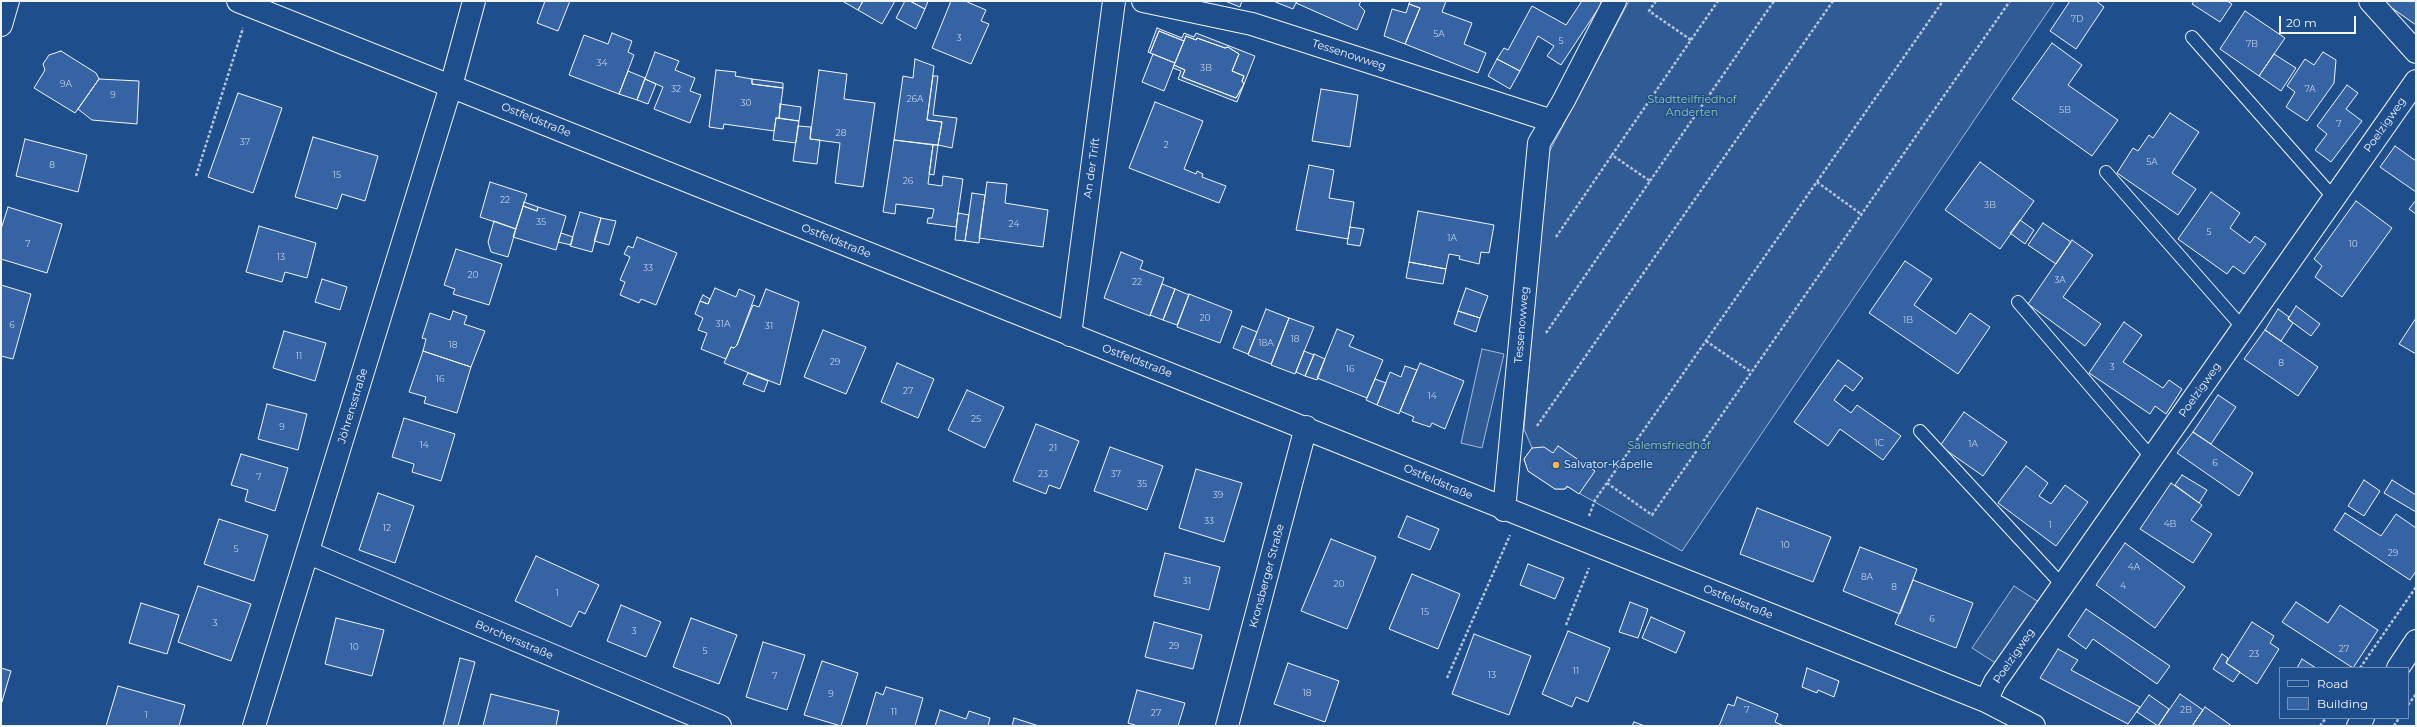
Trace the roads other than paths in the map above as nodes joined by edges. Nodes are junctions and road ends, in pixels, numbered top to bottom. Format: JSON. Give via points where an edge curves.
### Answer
{"nodes":[{"id":1,"x":8,"y":1,"type":"edge"},
{"id":2,"x":474,"y":1,"type":"edge"},
{"id":3,"x":1114,"y":1,"type":"edge"},
{"id":4,"x":1144,"y":1,"type":"edge"},
{"id":5,"x":1615,"y":1,"type":"edge"},
{"id":6,"x":2370,"y":1,"type":"edge"},
{"id":7,"x":244,"y":4,"type":"edge"},
{"id":8,"x":1,"y":25,"type":"edge"},
{"id":9,"x":2192,"y":37,"type":"dead end"},
{"id":10,"x":2416,"y":52,"type":"edge"},
{"id":11,"x":2416,"y":81,"type":"edge"},
{"id":12,"x":451,"y":86,"type":"junction"},
{"id":13,"x":1552,"y":121,"type":"junction"},
{"id":14,"x":2106,"y":172,"type":"dead end"},
{"id":15,"x":2334,"y":198,"type":"junction"},
{"id":16,"x":2018,"y":302,"type":"dead end"},
{"id":17,"x":2243,"y":328,"type":"junction"},
{"id":18,"x":1070,"y":335,"type":"junction"},
{"id":19,"x":1306,"y":427,"type":"junction"},
{"id":20,"x":1920,"y":431,"type":"dead end"},
{"id":21,"x":2152,"y":458,"type":"junction"},
{"id":22,"x":1511,"y":512,"type":"junction"},
{"id":23,"x":309,"y":553,"type":"junction"},
{"id":24,"x":2063,"y":586,"type":"junction"},
{"id":25,"x":2416,"y":642,"type":"edge"},
{"id":26,"x":2399,"y":667,"type":"edge"},
{"id":27,"x":1986,"y":701,"type":"junction"},
{"id":28,"x":254,"y":726,"type":"edge"},
{"id":29,"x":720,"y":726,"type":"edge"},
{"id":30,"x":1227,"y":726,"type":"edge"},
{"id":31,"x":2034,"y":726,"type":"edge"}],
"edges":[{"from":1,"to":8,"type":"street"},
{"from":2,"to":12,"type":"street","name":"Jöhrensstraße"},
{"from":3,"to":18,"type":"street","name":"An der Trift"},
{"from":4,"to":13,"type":"street","name":"Tessenowweg","via":[[1252,24]]},
{"from":5,"to":13,"type":"street","name":"Tessenowweg"},
{"from":6,"to":10,"type":"street"},
{"from":7,"to":12,"type":"street","name":"Ostfeldstraße"},
{"from":9,"to":15,"type":"lane"},
{"from":11,"to":15,"type":"street","name":"Poelzigweg"},
{"from":12,"to":18,"type":"street","name":"Ostfeldstraße"},
{"from":12,"to":23,"type":"street","name":"Jöhrensstraße"},
{"from":13,"to":22,"type":"street","name":"Tessenowweg","via":[[1539,143]]},
{"from":14,"to":17,"type":"lane"},
{"from":15,"to":17,"type":"street","name":"Poelzigweg"},
{"from":16,"to":21,"type":"lane"},
{"from":17,"to":21,"type":"street","name":"Poelzigweg"},
{"from":18,"to":19,"type":"street","name":"Ostfeldstraße"},
{"from":19,"to":22,"type":"street","name":"Ostfeldstraße"},
{"from":19,"to":30,"type":"street","name":"Kronsberger Straße"},
{"from":20,"to":24,"type":"lane"},
{"from":21,"to":24,"type":"street","name":"Poelzigweg"},
{"from":22,"to":27,"type":"street","name":"Ostfeldstraße"},
{"from":23,"to":28,"type":"street","name":"Jöhrensstraße"},
{"from":23,"to":29,"type":"street","name":"Borchersstraße"},
{"from":24,"to":27,"type":"street","name":"Poelzigweg","via":[[1995,682]]},
{"from":25,"to":26,"type":"street"},
{"from":27,"to":31,"type":"street","name":"Ostfeldstraße"}]}
